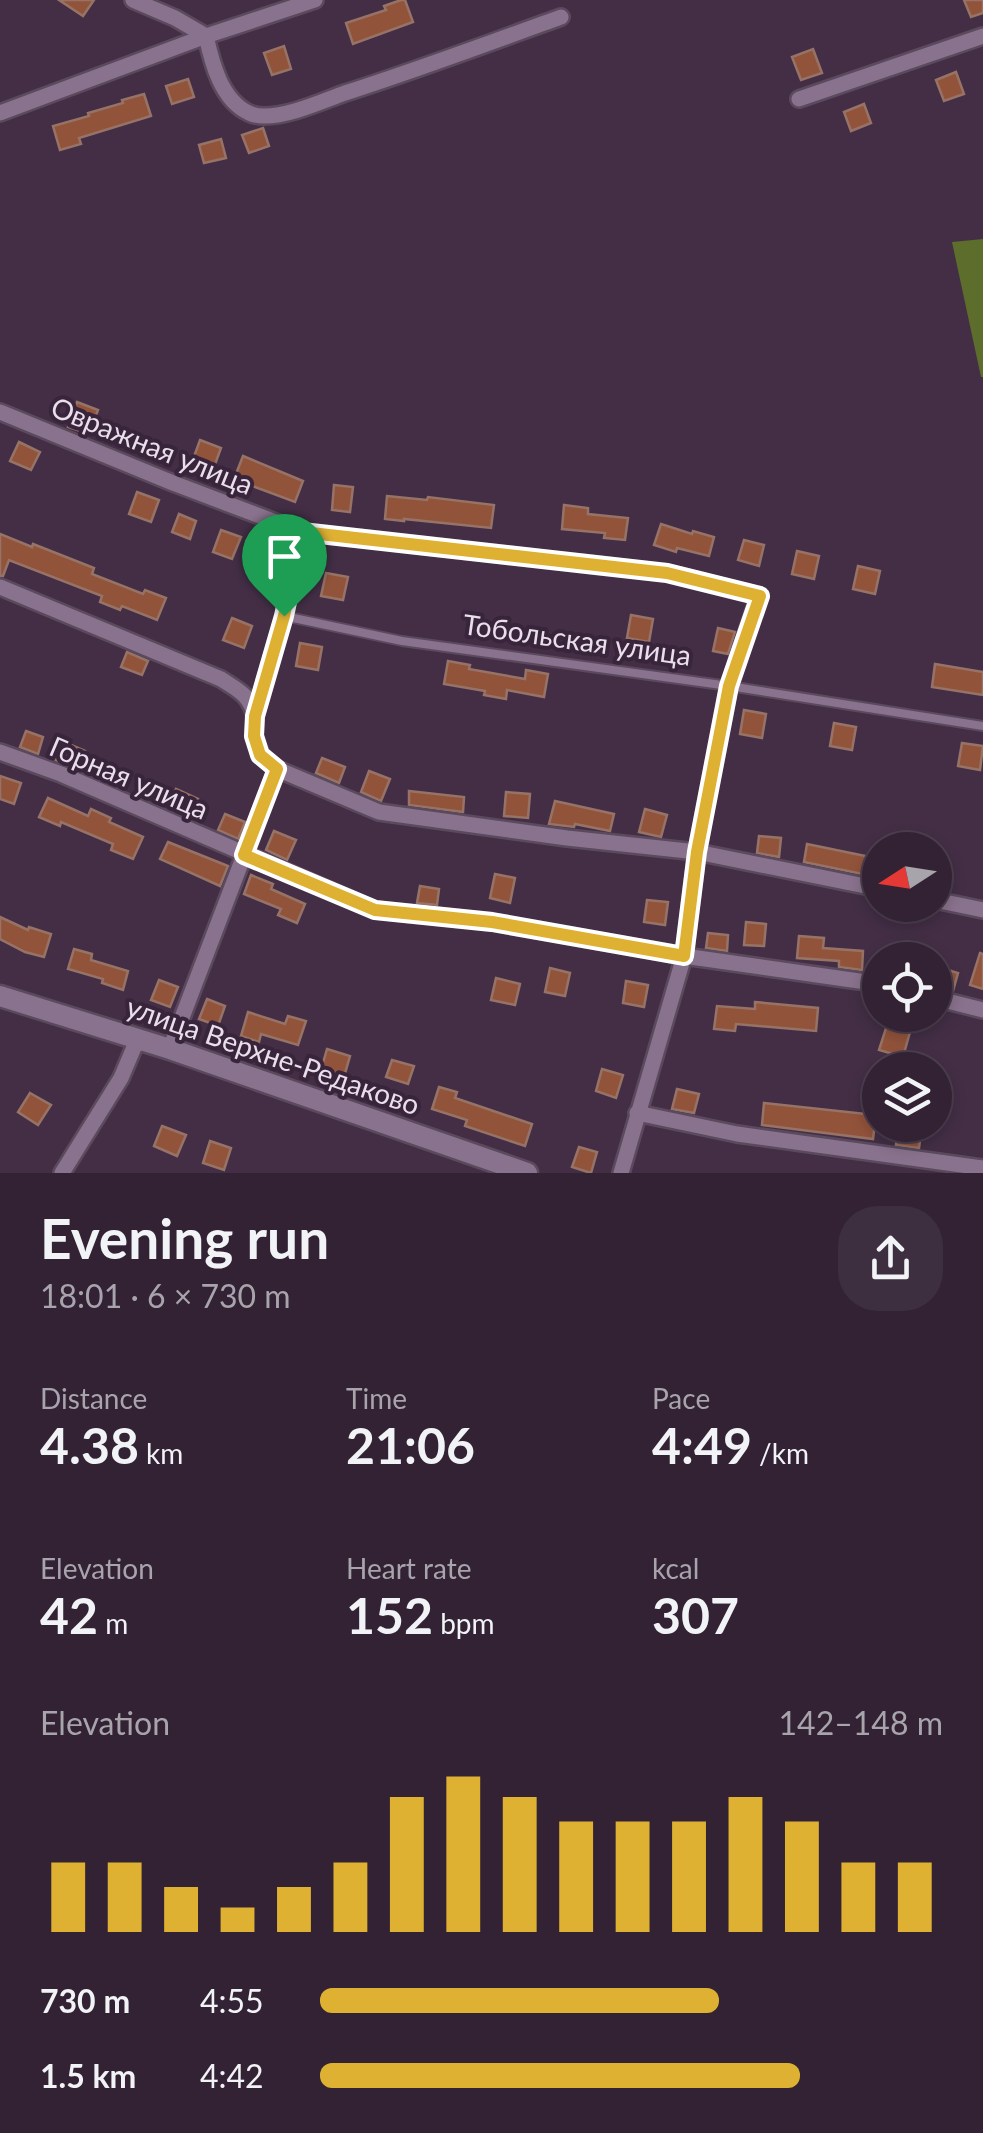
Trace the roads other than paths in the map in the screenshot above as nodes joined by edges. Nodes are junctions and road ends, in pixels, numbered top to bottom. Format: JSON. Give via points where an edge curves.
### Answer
{"nodes":[{"id":1,"x":133,"y":0,"type":"edge"},
{"id":2,"x":315,"y":0,"type":"edge"},
{"id":3,"x":560,"y":17,"type":"dead end"},
{"id":4,"x":206,"y":36,"type":"junction"},
{"id":5,"x":983,"y":36,"type":"edge"},
{"id":6,"x":799,"y":99,"type":"dead end"},
{"id":7,"x":0,"y":113,"type":"edge"},
{"id":8,"x":0,"y":412,"type":"edge"},
{"id":9,"x":302,"y":532,"type":"junction"},
{"id":10,"x":0,"y":587,"type":"edge"},
{"id":11,"x":284,"y":616,"type":"junction"},
{"id":12,"x":729,"y":686,"type":"junction"},
{"id":13,"x":255,"y":716,"type":"junction"},
{"id":14,"x":983,"y":726,"type":"edge"},
{"id":15,"x":0,"y":752,"type":"edge"},
{"id":16,"x":277,"y":769,"type":"junction"},
{"id":17,"x":697,"y":852,"type":"junction"},
{"id":18,"x":244,"y":855,"type":"junction"},
{"id":19,"x":862,"y":886,"type":"edge"},
{"id":20,"x":952,"y":904,"type":"edge"},
{"id":21,"x":983,"y":910,"type":"edge"},
{"id":22,"x":684,"y":956,"type":"junction"},
{"id":23,"x":862,"y":981,"type":"edge"},
{"id":24,"x":0,"y":996,"type":"edge"},
{"id":25,"x":952,"y":1002,"type":"edge"},
{"id":26,"x":983,"y":1010,"type":"edge"},
{"id":27,"x":145,"y":1041,"type":"junction"},
{"id":28,"x":170,"y":1049,"type":"junction"},
{"id":29,"x":637,"y":1113,"type":"junction"},
{"id":30,"x":983,"y":1168,"type":"edge"},
{"id":31,"x":62,"y":1173,"type":"edge"},
{"id":32,"x":527,"y":1173,"type":"edge"},
{"id":33,"x":621,"y":1173,"type":"edge"}],
"edges":[{"from":1,"to":4,"type":"street"},
{"from":2,"to":4,"type":"street"},
{"from":3,"to":4,"type":"street","via":[[261,116],[236,105],[221,84]]},
{"from":4,"to":7,"type":"street"},
{"from":5,"to":6,"type":"street"},
{"from":8,"to":9,"type":"street","name":"Овражная улица"},
{"from":9,"to":11,"type":"street"},
{"from":9,"to":12,"type":"street","name":"Овражная улица","via":[[667,573],[760,596]]},
{"from":10,"to":13,"type":"street","via":[[222,680],[251,702]]},
{"from":11,"to":12,"type":"lane","name":"Тобольская улица","via":[[402,641]]},
{"from":11,"to":13,"type":"street"},
{"from":12,"to":14,"type":"lane","name":"Тобольская улица"},
{"from":12,"to":17,"type":"street"},
{"from":13,"to":16,"type":"street","via":[[260,755]]},
{"from":15,"to":18,"type":"street","name":"Горная улица"},
{"from":16,"to":17,"type":"street","via":[[380,812]]},
{"from":16,"to":18,"type":"street"},
{"from":17,"to":19,"type":"street"},
{"from":17,"to":22,"type":"street"},
{"from":18,"to":22,"type":"street","name":"Горная улица","via":[[375,910],[492,922]]},
{"from":18,"to":28,"type":"street"},
{"from":20,"to":21,"type":"street"},
{"from":22,"to":23,"type":"street","name":"Горная улица"},
{"from":22,"to":29,"type":"street"},
{"from":24,"to":27,"type":"street","name":"улица Верхне-Редаково"},
{"from":25,"to":26,"type":"street"},
{"from":27,"to":28,"type":"street","name":"улица Верхне-Редаково"},
{"from":27,"to":31,"type":"street","via":[[136,1045]]},
{"from":28,"to":32,"type":"street","name":"улица Верхне-Редаково"},
{"from":29,"to":30,"type":"street","via":[[737,1134]]},
{"from":29,"to":33,"type":"street"}]}
